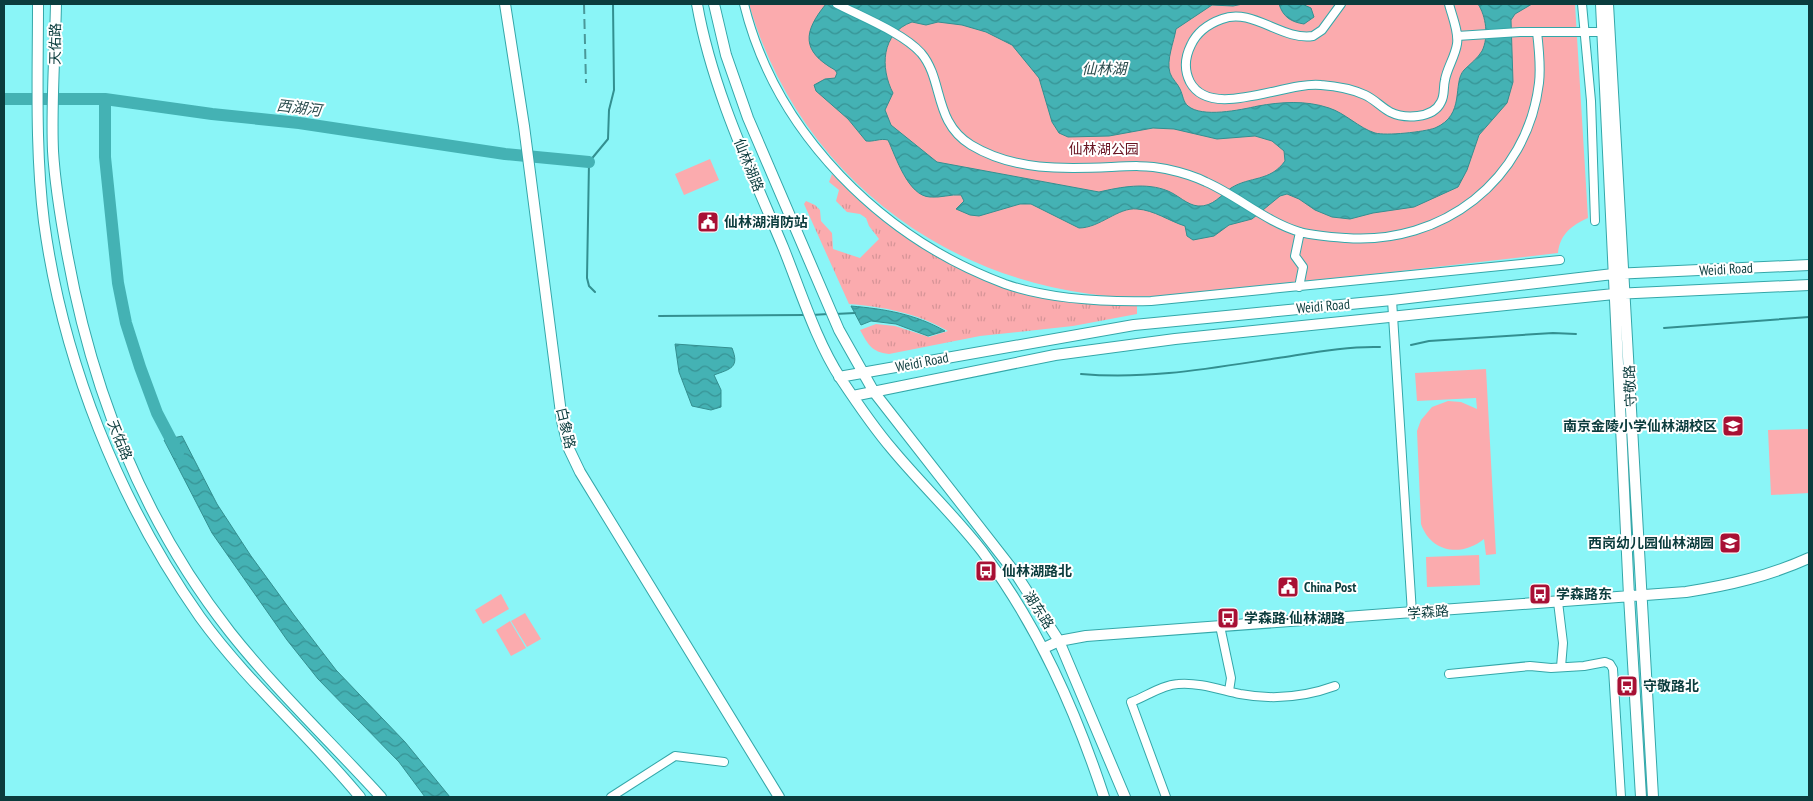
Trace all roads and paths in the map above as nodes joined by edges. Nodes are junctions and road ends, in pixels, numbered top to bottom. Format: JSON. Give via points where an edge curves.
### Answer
{"nodes":[{"id":1,"x":38,"y":4,"type":"edge"},
{"id":2,"x":56,"y":4,"type":"edge"},
{"id":3,"x":505,"y":4,"type":"edge"},
{"id":4,"x":697,"y":4,"type":"edge"},
{"id":5,"x":714,"y":4,"type":"edge"},
{"id":6,"x":744,"y":4,"type":"edge"},
{"id":7,"x":837,"y":4,"type":"edge"},
{"id":8,"x":1341,"y":4,"type":"edge"},
{"id":9,"x":1450,"y":4,"type":"edge"},
{"id":10,"x":1582,"y":4,"type":"edge"},
{"id":11,"x":1601,"y":4,"type":"edge"},
{"id":12,"x":1608,"y":4,"type":"edge"},
{"id":13,"x":1537,"y":32,"type":"junction"},
{"id":14,"x":1585,"y":32,"type":"junction"},
{"id":15,"x":1603,"y":32,"type":"junction"},
{"id":16,"x":1457,"y":36,"type":"junction"},
{"id":17,"x":1595,"y":221,"type":"dead end"},
{"id":18,"x":1300,"y":232,"type":"junction"},
{"id":19,"x":1560,"y":260,"type":"dead end"},
{"id":20,"x":1809,"y":265,"type":"edge"},
{"id":21,"x":1624,"y":273,"type":"junction"},
{"id":22,"x":1613,"y":274,"type":"junction"},
{"id":23,"x":1809,"y":285,"type":"edge"},
{"id":24,"x":1299,"y":287,"type":"junction"},
{"id":25,"x":1626,"y":293,"type":"junction"},
{"id":26,"x":1614,"y":294,"type":"junction"},
{"id":27,"x":1392,"y":300,"type":"junction"},
{"id":28,"x":1394,"y":317,"type":"junction"},
{"id":29,"x":862,"y":373,"type":"junction"},
{"id":30,"x":840,"y":377,"type":"junction"},
{"id":31,"x":874,"y":392,"type":"junction"},
{"id":32,"x":853,"y":396,"type":"junction"},
{"id":33,"x":1809,"y":558,"type":"edge"},
{"id":34,"x":1641,"y":595,"type":"junction"},
{"id":35,"x":1629,"y":596,"type":"junction"},
{"id":36,"x":1558,"y":602,"type":"junction"},
{"id":37,"x":1412,"y":613,"type":"junction"},
{"id":38,"x":1220,"y":626,"type":"junction"},
{"id":39,"x":1059,"y":641,"type":"junction"},
{"id":40,"x":1044,"y":648,"type":"junction"},
{"id":41,"x":1562,"y":667,"type":"junction"},
{"id":42,"x":1449,"y":674,"type":"dead end"},
{"id":43,"x":1335,"y":686,"type":"dead end"},
{"id":44,"x":1229,"y":691,"type":"junction"},
{"id":45,"x":724,"y":762,"type":"dead end"},
{"id":46,"x":360,"y":797,"type":"edge"},
{"id":47,"x":381,"y":797,"type":"edge"},
{"id":48,"x":611,"y":797,"type":"edge"},
{"id":49,"x":779,"y":797,"type":"edge"},
{"id":50,"x":1104,"y":797,"type":"edge"},
{"id":51,"x":1125,"y":797,"type":"edge"},
{"id":52,"x":1166,"y":797,"type":"edge"},
{"id":53,"x":1621,"y":797,"type":"edge"},
{"id":54,"x":1642,"y":797,"type":"edge"},
{"id":55,"x":1653,"y":797,"type":"edge"}],
"edges":[{"from":1,"to":46,"type":"main road","name":"天佑路","via":[[39,136],[44,222],[56,289],[89,401],[153,542],[202,618],[246,674]]},
{"from":2,"to":47,"type":"main road","name":"天佑路","via":[[53,136],[59,210],[90,360],[106,405],[141,490],[183,565],[230,632]]},
{"from":3,"to":49,"type":"main road","name":"白象路","via":[[562,420],[569,449]]},
{"from":4,"to":30,"type":"main road","name":"仙林湖路","via":[[709,60],[805,303]]},
{"from":5,"to":29,"type":"main road","name":"仙林湖路","via":[[726,55],[748,118],[838,330]]},
{"from":6,"to":24,"type":"street","via":[[777,88],[795,118],[852,190],[916,239],[966,266],[1006,284],[1040,293],[1116,302]]},
{"from":7,"to":18,"type":"street","via":[[907,42],[923,56],[946,118],[969,144],[986,153],[1037,167],[1144,166],[1165,169],[1222,190],[1264,216]]},
{"from":8,"to":16,"type":"street","via":[[1322,30],[1306,37],[1242,18],[1223,18],[1202,30],[1190,49],[1186,74],[1194,89],[1206,97],[1222,100],[1303,84],[1331,86],[1365,95],[1390,112],[1417,116],[1434,111],[1442,100]]},
{"from":9,"to":16,"type":"street"},
{"from":10,"to":14,"type":"street"},
{"from":11,"to":15,"type":"main road","name":"守敬路"},
{"from":12,"to":21,"type":"main road","name":"守敬路"},
{"from":13,"to":14,"type":"street"},
{"from":13,"to":16,"type":"street"},
{"from":13,"to":18,"type":"street","via":[[1540,72],[1530,117],[1506,167],[1476,199],[1460,212],[1442,220],[1387,238]]},
{"from":14,"to":15,"type":"street"},
{"from":14,"to":17,"type":"street"},
{"from":15,"to":22,"type":"main road","name":"守敬路"},
{"from":18,"to":24,"type":"street","via":[[1294,256],[1303,268]]},
{"from":19,"to":24,"type":"street"},
{"from":20,"to":21,"type":"main road","name":"Weidi Road"},
{"from":21,"to":22,"type":"main road","name":"Weidi Road"},
{"from":21,"to":25,"type":"main road","name":"守敬路"},
{"from":22,"to":26,"type":"main road","name":"守敬路"},
{"from":22,"to":27,"type":"main road","name":"Weidi Road"},
{"from":23,"to":25,"type":"main road","name":"Weidi Road"},
{"from":25,"to":26,"type":"main road","name":"Weidi Road"},
{"from":25,"to":34,"type":"main road","name":"守敬路"},
{"from":26,"to":28,"type":"main road","name":"Weidi Road"},
{"from":26,"to":35,"type":"main road","name":"守敬路"},
{"from":27,"to":28,"type":"street"},
{"from":27,"to":29,"type":"main road","name":"Weidi Road","via":[[1134,325]]},
{"from":28,"to":31,"type":"main road","name":"Weidi Road","via":[[1098,348]]},
{"from":28,"to":37,"type":"street"},
{"from":29,"to":30,"type":"main road","name":"Weidi Road"},
{"from":29,"to":31,"type":"main road","name":"湖东路"},
{"from":30,"to":32,"type":"main road","name":"湖东路"},
{"from":31,"to":32,"type":"main road","name":"Weidi Road"},
{"from":31,"to":39,"type":"main road","name":"湖东路","via":[[1016,574]]},
{"from":32,"to":40,"type":"main road","name":"湖东路","via":[[892,449],[981,550]]},
{"from":33,"to":34,"type":"main road","name":"学森路","via":[[1775,573],[1735,584]]},
{"from":34,"to":35,"type":"main road","name":"学森路"},
{"from":34,"to":55,"type":"main road","name":"守敬路"},
{"from":35,"to":36,"type":"main road","name":"学森路"},
{"from":35,"to":54,"type":"main road","name":"守敬路"},
{"from":36,"to":37,"type":"main road","name":"学森路"},
{"from":36,"to":41,"type":"street"},
{"from":37,"to":38,"type":"main road","name":"学森路"},
{"from":38,"to":39,"type":"main road","name":"学森路"},
{"from":38,"to":44,"type":"street","via":[[1231,678]]},
{"from":39,"to":40,"type":"main road","name":"学森路"},
{"from":39,"to":51,"type":"main road","name":"湖东路"},
{"from":40,"to":50,"type":"main road","name":"湖东路","via":[[1080,728]]},
{"from":41,"to":42,"type":"street","via":[[1530,666]]},
{"from":41,"to":53,"type":"street","via":[[1605,662],[1613,669]]},
{"from":43,"to":44,"type":"street","via":[[1310,695],[1296,696],[1252,696]]},
{"from":44,"to":52,"type":"street","via":[[1178,684],[1163,687],[1131,702]]},
{"from":45,"to":48,"type":"street","via":[[675,756]]}]}
